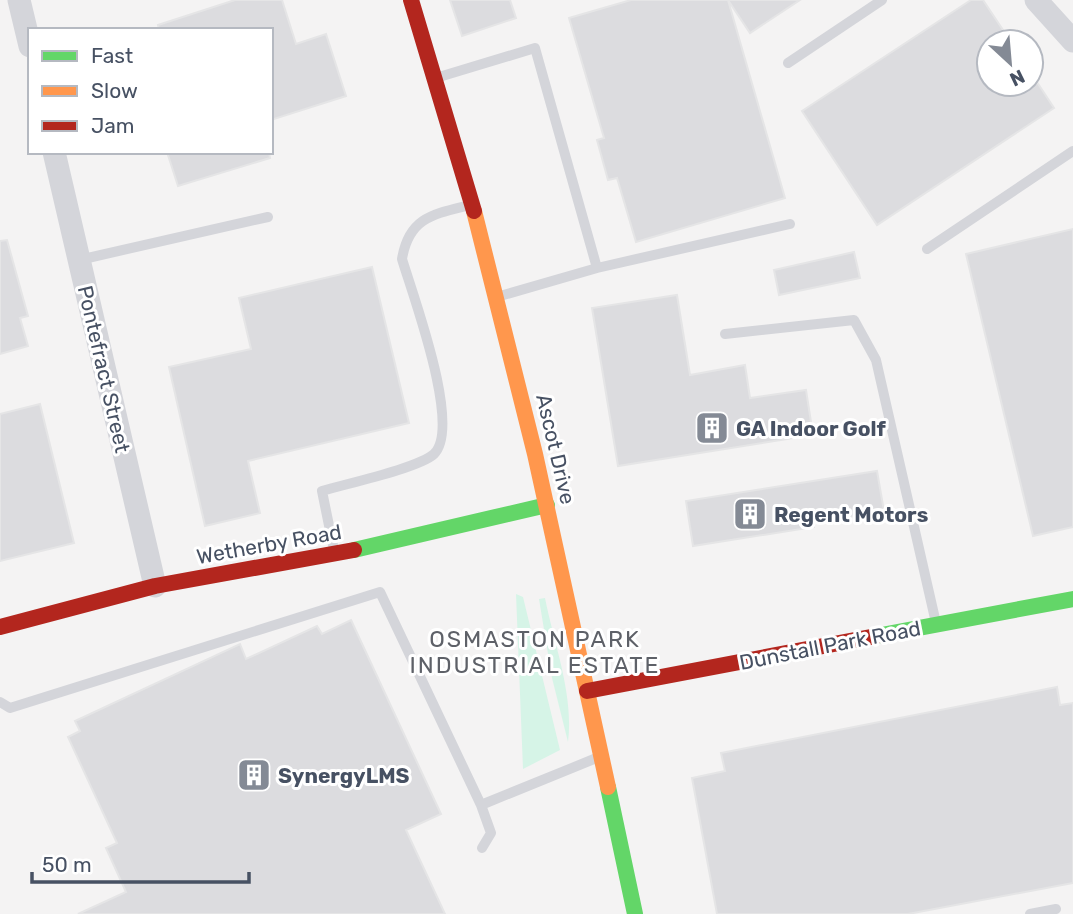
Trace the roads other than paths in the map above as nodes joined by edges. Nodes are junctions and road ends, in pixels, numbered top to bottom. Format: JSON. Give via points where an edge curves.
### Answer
{"nodes":[{"id":1,"x":19,"y":0,"type":"edge"},
{"id":2,"x":411,"y":0,"type":"edge"},
{"id":3,"x":882,"y":0,"type":"edge"},
{"id":4,"x":1037,"y":0,"type":"edge"},
{"id":5,"x":28,"y":38,"type":"edge"},
{"id":6,"x":1073,"y":41,"type":"edge"},
{"id":7,"x":788,"y":63,"type":"dead end"},
{"id":8,"x":436,"y":78,"type":"junction"},
{"id":9,"x":1073,"y":151,"type":"edge"},
{"id":10,"x":54,"y":154,"type":"edge"},
{"id":11,"x":473,"y":204,"type":"junction"},
{"id":12,"x":268,"y":217,"type":"dead end"},
{"id":13,"x":790,"y":224,"type":"dead end"},
{"id":14,"x":928,"y":249,"type":"dead end"},
{"id":15,"x":79,"y":260,"type":"junction"},
{"id":16,"x":597,"y":268,"type":"junction"},
{"id":17,"x":497,"y":297,"type":"junction"},
{"id":18,"x":725,"y":334,"type":"dead end"},
{"id":19,"x":547,"y":505,"type":"junction"},
{"id":20,"x":335,"y":554,"type":"junction"},
{"id":21,"x":155,"y":586,"type":"junction"},
{"id":22,"x":1073,"y":599,"type":"edge"},
{"id":23,"x":936,"y":624,"type":"junction"},
{"id":24,"x":0,"y":627,"type":"edge"},
{"id":25,"x":587,"y":691,"type":"junction"},
{"id":26,"x":0,"y":702,"type":"edge"},
{"id":27,"x":601,"y":756,"type":"junction"},
{"id":28,"x":481,"y":805,"type":"junction"},
{"id":29,"x":482,"y":848,"type":"dead end"},
{"id":30,"x":1056,"y":909,"type":"dead end"},
{"id":31,"x":635,"y":914,"type":"edge"},
{"id":32,"x":1030,"y":914,"type":"edge"}],
"edges":[{"from":1,"to":5,"type":"street"},
{"from":2,"to":8,"type":"street","name":"Ascot Drive"},
{"from":3,"to":7,"type":"lane"},
{"from":4,"to":6,"type":"street"},
{"from":8,"to":11,"type":"street","name":"Ascot Drive"},
{"from":8,"to":16,"type":"lane","via":[[535,48]]},
{"from":9,"to":14,"type":"lane"},
{"from":10,"to":15,"type":"street","name":"Pontefract Street"},
{"from":11,"to":17,"type":"street","name":"Ascot Drive"},
{"from":11,"to":20,"type":"lane","via":[[435,213],[412,229],[402,260],[443,404],[444,432],[434,454],[414,464],[323,491]]},
{"from":12,"to":15,"type":"lane"},
{"from":13,"to":16,"type":"lane"},
{"from":15,"to":21,"type":"street","name":"Pontefract Street"},
{"from":16,"to":17,"type":"lane"},
{"from":17,"to":19,"type":"street","name":"Ascot Drive"},
{"from":18,"to":23,"type":"lane","via":[[854,320],[876,360]]},
{"from":19,"to":20,"type":"street","name":"Wetherby Road"},
{"from":19,"to":25,"type":"street","name":"Ascot Drive"},
{"from":20,"to":21,"type":"street","name":"Wetherby Road"},
{"from":21,"to":24,"type":"street","name":"Wetherby Road"},
{"from":22,"to":23,"type":"street","name":"Dunstall Park Road"},
{"from":23,"to":25,"type":"street","name":"Dunstall Park Road"},
{"from":25,"to":27,"type":"street","name":"Ascot Drive"},
{"from":26,"to":28,"type":"lane","via":[[10,708],[380,592]]},
{"from":27,"to":28,"type":"lane"},
{"from":27,"to":31,"type":"street","name":"Ascot Drive"},
{"from":28,"to":29,"type":"lane","via":[[491,833]]},
{"from":30,"to":32,"type":"lane"}]}
